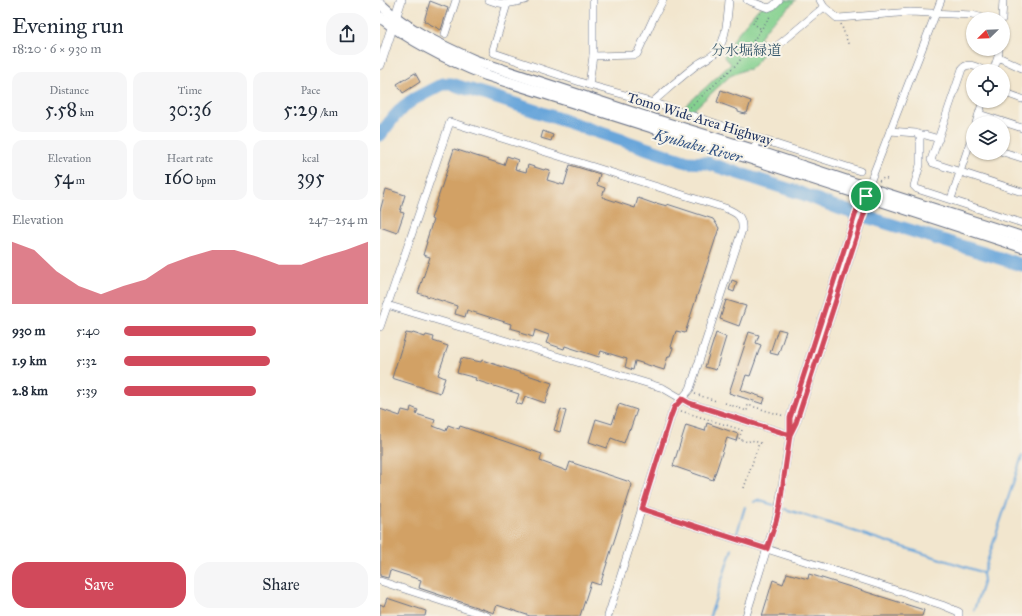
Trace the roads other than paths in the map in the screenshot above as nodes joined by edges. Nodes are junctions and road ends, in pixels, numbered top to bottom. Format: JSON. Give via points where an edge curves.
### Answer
{"nodes":[{"id":1,"x":401,"y":0,"type":"edge"},
{"id":2,"x":456,"y":0,"type":"edge"},
{"id":3,"x":489,"y":0,"type":"edge"},
{"id":4,"x":525,"y":0,"type":"edge"},
{"id":5,"x":593,"y":0,"type":"edge"},
{"id":6,"x":664,"y":0,"type":"edge"},
{"id":7,"x":729,"y":0,"type":"edge"},
{"id":8,"x":747,"y":0,"type":"edge"},
{"id":9,"x":779,"y":0,"type":"edge"},
{"id":10,"x":820,"y":0,"type":"edge"},
{"id":11,"x":941,"y":0,"type":"edge"},
{"id":12,"x":1003,"y":0,"type":"edge"},
{"id":13,"x":380,"y":4,"type":"edge"},
{"id":14,"x":507,"y":4,"type":"junction"},
{"id":15,"x":824,"y":7,"type":"junction"},
{"id":16,"x":1002,"y":12,"type":"edge"},
{"id":17,"x":936,"y":13,"type":"junction"},
{"id":18,"x":966,"y":15,"type":"edge"},
{"id":19,"x":380,"y":17,"type":"edge"},
{"id":20,"x":394,"y":22,"type":"junction"},
{"id":21,"x":445,"y":34,"type":"dead end"},
{"id":22,"x":774,"y":49,"type":"road end"},
{"id":23,"x":593,"y":56,"type":"junction"},
{"id":24,"x":998,"y":57,"type":"joint"},
{"id":25,"x":996,"y":64,"type":"edge"},
{"id":26,"x":380,"y":65,"type":"edge"},
{"id":27,"x":966,"y":65,"type":"edge"},
{"id":28,"x":1022,"y":68,"type":"edge"},
{"id":29,"x":589,"y":85,"type":"junction"},
{"id":30,"x":1010,"y":95,"type":"edge"},
{"id":31,"x":1022,"y":99,"type":"edge"},
{"id":32,"x":654,"y":103,"type":"junction"},
{"id":33,"x":981,"y":108,"type":"edge"},
{"id":34,"x":979,"y":114,"type":"joint"},
{"id":35,"x":1022,"y":128,"type":"edge"},
{"id":36,"x":890,"y":131,"type":"junction"},
{"id":37,"x":920,"y":136,"type":"junction"},
{"id":38,"x":757,"y":138,"type":"junction"},
{"id":39,"x":938,"y":139,"type":"junction"},
{"id":40,"x":754,"y":150,"type":"junction"},
{"id":41,"x":1010,"y":154,"type":"edge"},
{"id":42,"x":966,"y":156,"type":"edge"},
{"id":43,"x":1022,"y":158,"type":"edge"},
{"id":44,"x":860,"y":171,"type":"dead end"},
{"id":45,"x":960,"y":172,"type":"junction"},
{"id":46,"x":867,"y":192,"type":"junction"},
{"id":47,"x":1022,"y":192,"type":"edge"},
{"id":48,"x":951,"y":199,"type":"junction"},
{"id":49,"x":1018,"y":222,"type":"edge"},
{"id":50,"x":856,"y":228,"type":"junction"},
{"id":51,"x":1011,"y":233,"type":"junction"},
{"id":52,"x":1022,"y":237,"type":"edge"},
{"id":53,"x":1022,"y":247,"type":"edge"},
{"id":54,"x":387,"y":305,"type":"junction"},
{"id":55,"x":380,"y":327,"type":"edge"},
{"id":56,"x":682,"y":399,"type":"junction"},
{"id":57,"x":790,"y":435,"type":"junction"},
{"id":58,"x":642,"y":509,"type":"junction"},
{"id":59,"x":767,"y":549,"type":"junction"},
{"id":60,"x":380,"y":581,"type":"edge"},
{"id":61,"x":487,"y":616,"type":"edge"},
{"id":62,"x":608,"y":616,"type":"edge"},
{"id":63,"x":746,"y":616,"type":"edge"},
{"id":64,"x":959,"y":616,"type":"edge"}],
"edges":[{"from":1,"to":20,"type":"main road"},
{"from":2,"to":21,"type":"street"},
{"from":3,"to":14,"type":"street"},
{"from":4,"to":14,"type":"street"},
{"from":5,"to":23,"type":"street"},
{"from":6,"to":23,"type":"street","via":[[637,54]]},
{"from":7,"to":32,"type":"street","via":[[726,34],[717,52],[678,80]]},
{"from":8,"to":9,"type":"street","via":[[769,9]]},
{"from":10,"to":15,"type":"street"},
{"from":11,"to":17,"type":"street"},
{"from":12,"to":16,"type":"street"},
{"from":13,"to":20,"type":"highway","name":"Tomo Wide Area Highway"},
{"from":14,"to":29,"type":"street","via":[[494,53]]},
{"from":15,"to":17,"type":"street","via":[[837,18],[910,12]]},
{"from":15,"to":22,"type":"street"},
{"from":17,"to":18,"type":"street"},
{"from":17,"to":36,"type":"street"},
{"from":19,"to":20,"type":"highway","name":"Tomo Wide Area Highway"},
{"from":20,"to":26,"type":"main road"},
{"from":20,"to":40,"type":"highway","name":"Tomo Wide Area Highway","via":[[476,61]]},
{"from":20,"to":46,"type":"highway","name":"Tomo Wide Area Highway","via":[[426,48],[486,75]]},
{"from":23,"to":29,"type":"street"},
{"from":24,"to":25,"type":"street"},
{"from":24,"to":28,"type":"street"},
{"from":27,"to":39,"type":"street","via":[[962,69]]},
{"from":29,"to":32,"type":"street"},
{"from":30,"to":31,"type":"street"},
{"from":32,"to":38,"type":"street"},
{"from":33,"to":34,"type":"street"},
{"from":34,"to":35,"type":"street"},
{"from":36,"to":37,"type":"street","via":[[916,133]]},
{"from":36,"to":46,"type":"street"},
{"from":37,"to":39,"type":"street"},
{"from":37,"to":48,"type":"street","via":[[920,165],[914,186]]},
{"from":38,"to":40,"type":"street"},
{"from":38,"to":44,"type":"street"},
{"from":39,"to":45,"type":"street","via":[[933,162]]},
{"from":40,"to":46,"type":"highway","name":"Tomo Wide Area Highway"},
{"from":41,"to":43,"type":"street"},
{"from":42,"to":45,"type":"street"},
{"from":45,"to":47,"type":"street"},
{"from":45,"to":48,"type":"street"},
{"from":46,"to":50,"type":"street","via":[[867,206]]},
{"from":46,"to":50,"type":"street","via":[[857,209]]},
{"from":46,"to":51,"type":"highway","name":"Tomo Wide Area Highway"},
{"from":46,"to":53,"type":"highway","name":"Tomo Wide Area Highway"},
{"from":48,"to":49,"type":"street"},
{"from":49,"to":51,"type":"street"},
{"from":50,"to":57,"type":"street","via":[[796,423]]},
{"from":51,"to":52,"type":"highway","name":"Tomo Wide Area Highway"},
{"from":54,"to":55,"type":"street"},
{"from":54,"to":56,"type":"street","via":[[663,388]]},
{"from":54,"to":56,"type":"street","via":[[450,122],[725,208],[741,219],[742,230],[690,389]]},
{"from":56,"to":57,"type":"street"},
{"from":56,"to":58,"type":"street","via":[[671,416]]},
{"from":57,"to":59,"type":"street","via":[[780,505]]},
{"from":58,"to":59,"type":"street"},
{"from":58,"to":62,"type":"street"},
{"from":59,"to":63,"type":"street"},
{"from":59,"to":64,"type":"street","via":[[942,605],[959,612]]},
{"from":60,"to":61,"type":"street"}]}
